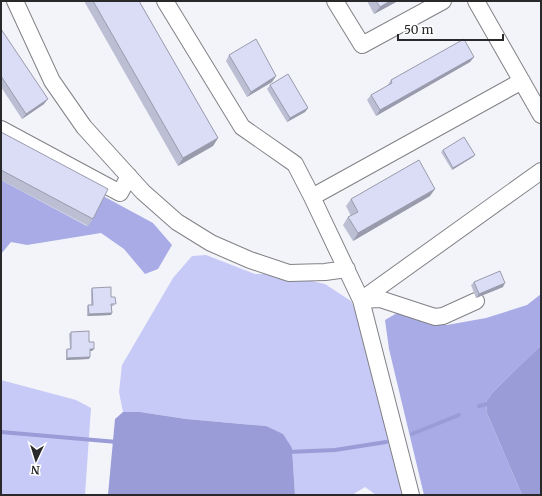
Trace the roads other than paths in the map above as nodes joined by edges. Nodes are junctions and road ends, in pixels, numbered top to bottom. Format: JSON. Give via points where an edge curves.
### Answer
{"nodes":[{"id":1,"x":15,"y":1,"type":"edge"},
{"id":2,"x":165,"y":1,"type":"edge"},
{"id":3,"x":335,"y":1,"type":"edge"},
{"id":4,"x":443,"y":1,"type":"edge"},
{"id":5,"x":476,"y":1,"type":"edge"},
{"id":6,"x":522,"y":81,"type":"junction"},
{"id":7,"x":541,"y":115,"type":"edge"},
{"id":8,"x":1,"y":130,"type":"edge"},
{"id":9,"x":541,"y":171,"type":"edge"},
{"id":10,"x":129,"y":176,"type":"junction"},
{"id":11,"x":312,"y":197,"type":"junction"},
{"id":12,"x":347,"y":269,"type":"junction"},
{"id":13,"x":361,"y":300,"type":"junction"},
{"id":14,"x":476,"y":301,"type":"dead end"},
{"id":15,"x":411,"y":495,"type":"edge"}],
"edges":[{"from":1,"to":10,"type":"street","via":[[52,80],[84,127]]},
{"from":2,"to":11,"type":"street","via":[[242,127],[295,164]]},
{"from":3,"to":4,"type":"street","via":[[362,45]]},
{"from":5,"to":6,"type":"street"},
{"from":6,"to":7,"type":"street"},
{"from":6,"to":11,"type":"street"},
{"from":8,"to":10,"type":"street","via":[[120,193]]},
{"from":9,"to":13,"type":"street"},
{"from":10,"to":12,"type":"street","via":[[177,222],[211,244],[289,273]]},
{"from":11,"to":12,"type":"street"},
{"from":12,"to":13,"type":"street"},
{"from":13,"to":14,"type":"street","via":[[380,299],[435,317]]},
{"from":13,"to":15,"type":"street"}]}
